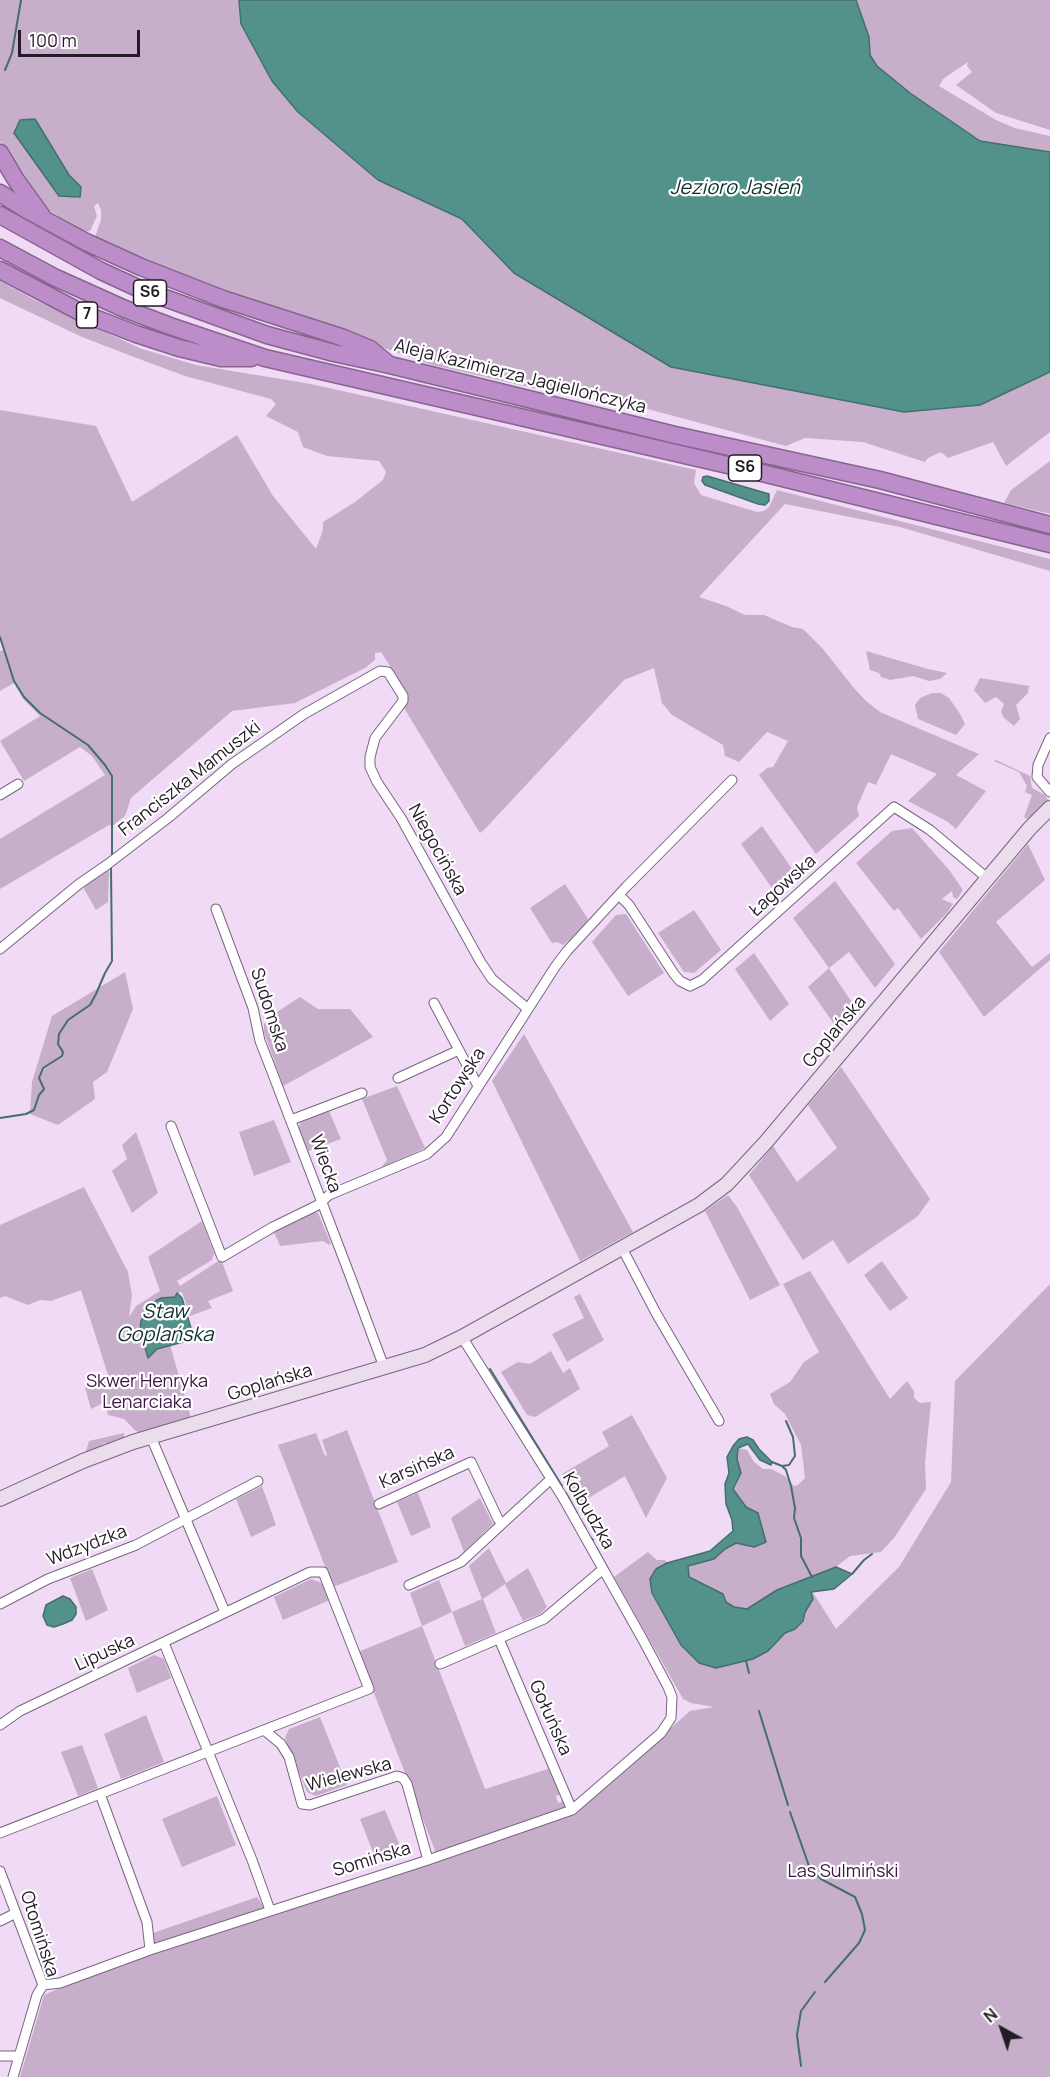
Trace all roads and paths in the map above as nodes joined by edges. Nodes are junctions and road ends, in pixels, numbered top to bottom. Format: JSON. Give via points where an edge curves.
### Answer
{"nodes":[{"id":1,"x":0,"y":153,"type":"edge"},
{"id":2,"x":0,"y":193,"type":"edge"},
{"id":3,"x":0,"y":215,"type":"edge"},
{"id":4,"x":44,"y":219,"type":"junction"},
{"id":5,"x":0,"y":248,"type":"edge"},
{"id":6,"x":0,"y":270,"type":"edge"},
{"id":7,"x":265,"y":358,"type":"junction"},
{"id":8,"x":390,"y":365,"type":"junction"},
{"id":9,"x":1050,"y":525,"type":"edge"},
{"id":10,"x":1050,"y":544,"type":"edge"},
{"id":11,"x":403,"y":696,"type":"joint"},
{"id":12,"x":1050,"y":738,"type":"edge"},
{"id":13,"x":732,"y":780,"type":"dead end"},
{"id":14,"x":18,"y":784,"type":"dead end"},
{"id":15,"x":1050,"y":792,"type":"edge"},
{"id":16,"x":0,"y":795,"type":"edge"},
{"id":17,"x":1050,"y":808,"type":"edge"},
{"id":18,"x":987,"y":879,"type":"junction"},
{"id":19,"x":619,"y":895,"type":"junction"},
{"id":20,"x":216,"y":909,"type":"dead end"},
{"id":21,"x":0,"y":949,"type":"edge"},
{"id":22,"x":434,"y":1003,"type":"dead end"},
{"id":23,"x":528,"y":1009,"type":"junction"},
{"id":24,"x":459,"y":1050,"type":"junction"},
{"id":25,"x":398,"y":1078,"type":"dead end"},
{"id":26,"x":478,"y":1086,"type":"junction"},
{"id":27,"x":362,"y":1093,"type":"dead end"},
{"id":28,"x":291,"y":1120,"type":"junction"},
{"id":29,"x":171,"y":1126,"type":"dead end"},
{"id":30,"x":322,"y":1202,"type":"junction"},
{"id":31,"x":622,"y":1248,"type":"junction"},
{"id":32,"x":462,"y":1337,"type":"junction"},
{"id":33,"x":384,"y":1367,"type":"junction"},
{"id":34,"x":719,"y":1421,"type":"dead end"},
{"id":35,"x":151,"y":1437,"type":"junction"},
{"id":36,"x":551,"y":1479,"type":"junction"},
{"id":37,"x":258,"y":1481,"type":"dead end"},
{"id":38,"x":0,"y":1499,"type":"edge"},
{"id":39,"x":379,"y":1504,"type":"dead end"},
{"id":40,"x":186,"y":1518,"type":"junction"},
{"id":41,"x":502,"y":1524,"type":"junction"},
{"id":42,"x":602,"y":1570,"type":"junction"},
{"id":43,"x":410,"y":1585,"type":"dead end"},
{"id":44,"x":0,"y":1604,"type":"edge"},
{"id":45,"x":225,"y":1612,"type":"junction"},
{"id":46,"x":499,"y":1639,"type":"junction"},
{"id":47,"x":164,"y":1643,"type":"junction"},
{"id":48,"x":440,"y":1664,"type":"dead end"},
{"id":49,"x":672,"y":1707,"type":"joint"},
{"id":50,"x":0,"y":1725,"type":"edge"},
{"id":51,"x":264,"y":1730,"type":"junction"},
{"id":52,"x":207,"y":1752,"type":"junction"},
{"id":53,"x":100,"y":1794,"type":"junction"},
{"id":54,"x":572,"y":1810,"type":"junction"},
{"id":55,"x":0,"y":1833,"type":"edge"},
{"id":56,"x":428,"y":1860,"type":"junction"},
{"id":57,"x":0,"y":1871,"type":"edge"},
{"id":58,"x":270,"y":1910,"type":"junction"},
{"id":59,"x":16,"y":1913,"type":"junction"},
{"id":60,"x":0,"y":1921,"type":"edge"},
{"id":61,"x":150,"y":1950,"type":"junction"},
{"id":62,"x":43,"y":1985,"type":"junction"},
{"id":63,"x":0,"y":2056,"type":"edge"},
{"id":64,"x":19,"y":2056,"type":"junction"},
{"id":65,"x":13,"y":2077,"type":"edge"}],
"edges":[{"from":1,"to":4,"type":"highway"},
{"from":2,"to":4,"type":"highway"},
{"from":3,"to":8,"type":"highway","name":"Aleja Kazimierza Jagiellończyka","number":"S6","via":[[101,271],[180,305],[267,335]]},
{"from":4,"to":8,"type":"highway","via":[[99,249],[186,286],[370,349]]},
{"from":5,"to":7,"type":"highway","name":"Aleja Kazimierza Jagiellończyka","number":"S6","via":[[124,309]]},
{"from":6,"to":7,"type":"highway","number":"7","via":[[82,313],[179,348],[221,358]]},
{"from":7,"to":10,"type":"highway","name":"Aleja Kazimierza Jagiellończyka","number":"S6","via":[[758,471]]},
{"from":8,"to":9,"type":"highway","name":"Aleja Kazimierza Jagiellończyka","number":"S6","via":[[675,435],[880,480]]},
{"from":11,"to":21,"type":"street","name":"Franciszka Mamuszki","via":[[388,672],[380,671],[304,714],[232,764]]},
{"from":11,"to":23,"type":"street","name":"Niegocińska","via":[[375,738],[370,767],[480,961],[492,979]]},
{"from":12,"to":15,"type":"street","via":[[1037,777]]},
{"from":13,"to":19,"type":"street","name":"Kortowska"},
{"from":14,"to":16,"type":"street"},
{"from":17,"to":18,"type":"street","name":"Goplańska"},
{"from":18,"to":19,"type":"street","name":"Łagowska","via":[[930,830],[894,807],[700,982],[690,986],[674,974]]},
{"from":18,"to":31,"type":"street","name":"Goplańska","via":[[736,1174],[691,1210]]},
{"from":19,"to":23,"type":"street","name":"Kortowska","via":[[567,951]]},
{"from":20,"to":28,"type":"street","name":"Sudomska"},
{"from":22,"to":24,"type":"street"},
{"from":23,"to":26,"type":"street","name":"Kortowska"},
{"from":24,"to":25,"type":"street"},
{"from":24,"to":26,"type":"street"},
{"from":26,"to":30,"type":"street","name":"Kortowska","via":[[446,1137],[427,1154],[329,1195]]},
{"from":27,"to":28,"type":"street","name":"Wiecka"},
{"from":28,"to":30,"type":"street","name":"Wiecka"},
{"from":29,"to":30,"type":"street","name":"Kortowska","via":[[222,1257]]},
{"from":30,"to":33,"type":"street","name":"Wiecka"},
{"from":31,"to":32,"type":"street","name":"Goplańska"},
{"from":31,"to":34,"type":"street"},
{"from":32,"to":33,"type":"street","name":"Goplańska","via":[[424,1355]]},
{"from":32,"to":36,"type":"street","name":"Kolbudzka"},
{"from":33,"to":35,"type":"street","name":"Goplańska"},
{"from":35,"to":38,"type":"street","name":"Goplańska","via":[[83,1461]]},
{"from":35,"to":40,"type":"street"},
{"from":36,"to":41,"type":"street"},
{"from":36,"to":42,"type":"street","name":"Kolbudzka"},
{"from":37,"to":40,"type":"street","name":"Wdzydzka"},
{"from":39,"to":41,"type":"street","name":"Karsińska","via":[[471,1462]]},
{"from":40,"to":44,"type":"street","name":"Wdzydzka","via":[[136,1545],[48,1579]]},
{"from":40,"to":45,"type":"street"},
{"from":41,"to":43,"type":"street","via":[[461,1562]]},
{"from":42,"to":46,"type":"street","via":[[544,1619]]},
{"from":42,"to":49,"type":"street","name":"Kolbudzka","via":[[668,1687]]},
{"from":45,"to":47,"type":"street","name":"Lipuska"},
{"from":45,"to":51,"type":"street","name":"Lipuska","via":[[310,1572],[323,1572],[369,1689]]},
{"from":46,"to":48,"type":"street"},
{"from":46,"to":54,"type":"street","name":"Gołuńska"},
{"from":47,"to":50,"type":"street","name":"Lipuska","via":[[20,1711]]},
{"from":47,"to":52,"type":"street"},
{"from":49,"to":54,"type":"street","name":"Somińska","via":[[671,1718],[660,1733]]},
{"from":51,"to":52,"type":"street"},
{"from":51,"to":56,"type":"street","name":"Wielewska","via":[[289,1757],[302,1804],[310,1806],[398,1776],[403,1778]]},
{"from":52,"to":53,"type":"street"},
{"from":52,"to":58,"type":"street"},
{"from":53,"to":55,"type":"street"},
{"from":53,"to":61,"type":"street","via":[[147,1922]]},
{"from":54,"to":56,"type":"street","name":"Somińska"},
{"from":56,"to":58,"type":"street","name":"Somińska"},
{"from":57,"to":59,"type":"street","name":"Otomińska"},
{"from":58,"to":61,"type":"street","name":"Somińska"},
{"from":59,"to":60,"type":"street"},
{"from":59,"to":62,"type":"street","name":"Otomińska"},
{"from":61,"to":62,"type":"street","name":"Somińska","via":[[60,1983]]},
{"from":62,"to":64,"type":"street","name":"Otomińska"},
{"from":63,"to":64,"type":"street"},
{"from":64,"to":65,"type":"street","name":"Otomińska"}]}
